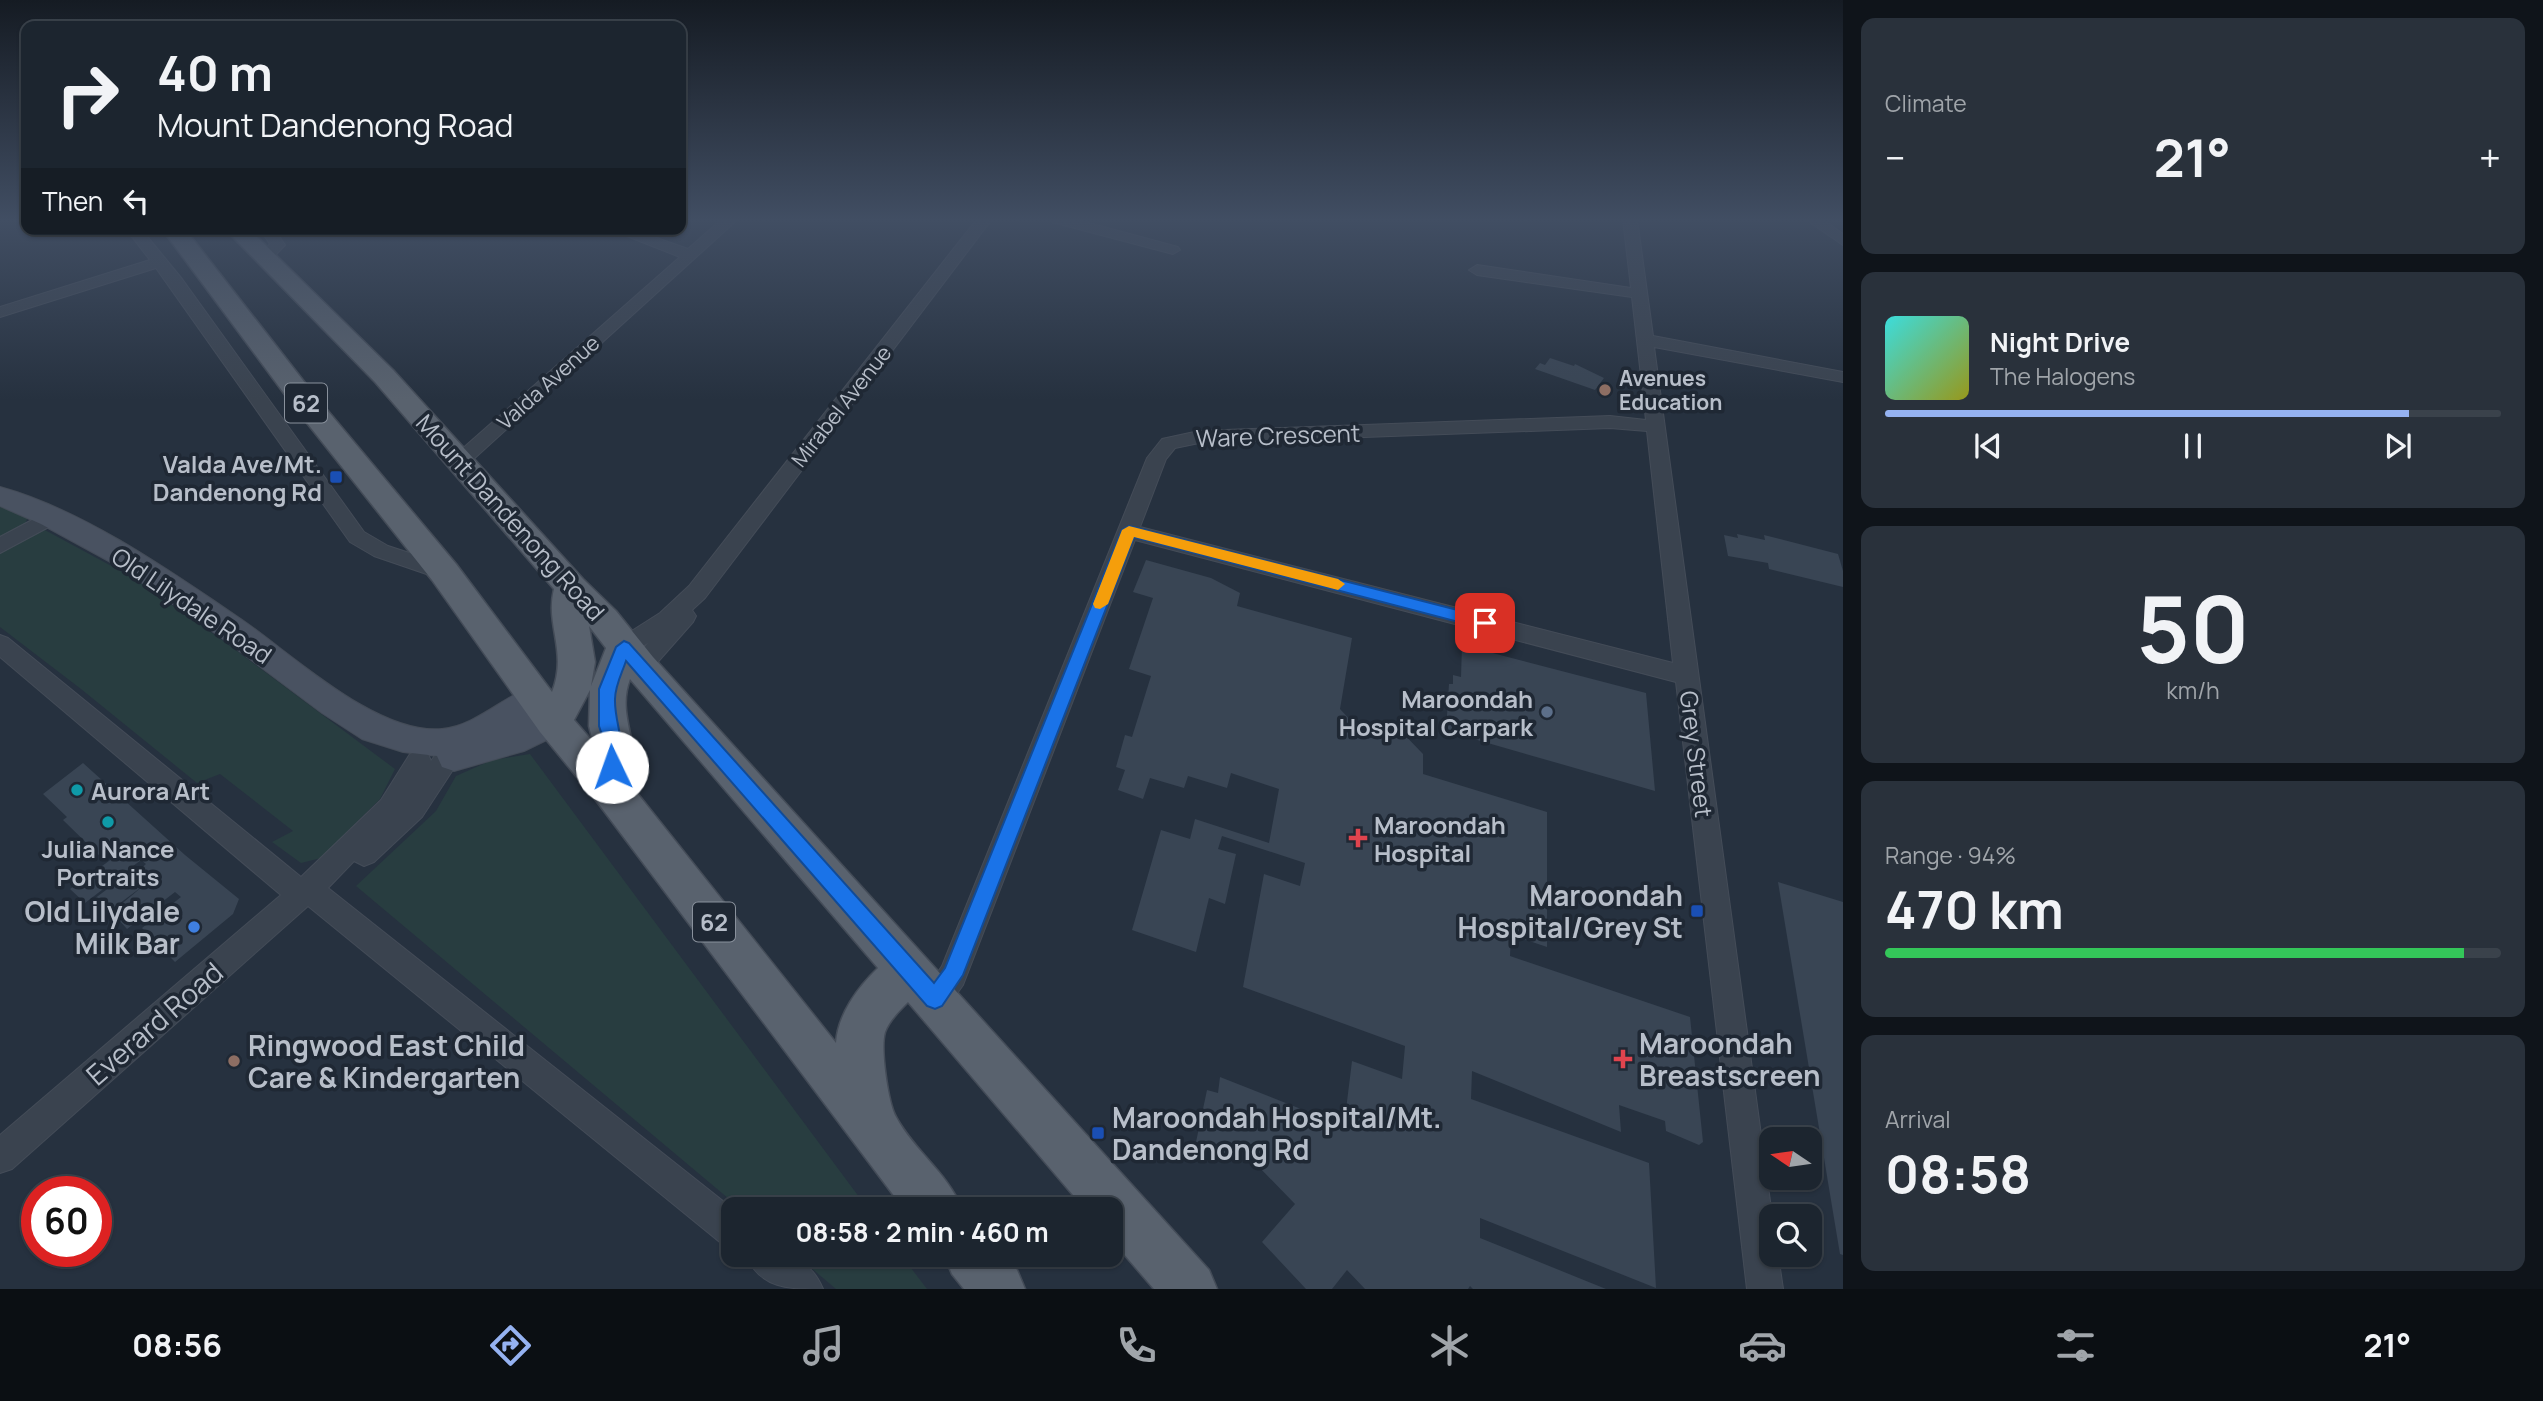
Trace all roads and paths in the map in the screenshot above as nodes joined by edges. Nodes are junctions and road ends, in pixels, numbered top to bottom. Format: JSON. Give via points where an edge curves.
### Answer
{"nodes":[{"id":1,"x":104,"y":279,"type":"edge"},
{"id":2,"x":174,"y":279,"type":"edge"},
{"id":3,"x":211,"y":279,"type":"edge"},
{"id":4,"x":285,"y":279,"type":"edge"},
{"id":5,"x":663,"y":279,"type":"edge"},
{"id":6,"x":939,"y":279,"type":"edge"},
{"id":7,"x":1540,"y":279,"type":"edge"},
{"id":8,"x":1639,"y":279,"type":"edge"},
{"id":9,"x":1641,"y":294,"type":"junction"},
{"id":10,"x":0,"y":312,"type":"edge"},
{"id":11,"x":1646,"y":340,"type":"junction"},
{"id":12,"x":1843,"y":377,"type":"edge"},
{"id":13,"x":1656,"y":427,"type":"junction"},
{"id":14,"x":460,"y":461,"type":"junction"},
{"id":15,"x":0,"y":496,"type":"edge"},
{"id":16,"x":51,"y":517,"type":"junction"},
{"id":17,"x":1129,"y":530,"type":"junction"},
{"id":18,"x":0,"y":546,"type":"edge"},
{"id":19,"x":443,"y":572,"type":"junction"},
{"id":20,"x":571,"y":587,"type":"junction"},
{"id":21,"x":0,"y":644,"type":"edge"},
{"id":22,"x":632,"y":657,"type":"junction"},
{"id":23,"x":1687,"y":676,"type":"junction"},
{"id":24,"x":592,"y":683,"type":"junction"},
{"id":25,"x":545,"y":709,"type":"junction"},
{"id":26,"x":436,"y":754,"type":"junction"},
{"id":27,"x":609,"y":787,"type":"junction"},
{"id":28,"x":305,"y":892,"type":"junction"},
{"id":29,"x":921,"y":985,"type":"junction"},
{"id":30,"x":872,"y":1125,"type":"junction"},
{"id":31,"x":0,"y":1157,"type":"edge"},
{"id":32,"x":927,"y":1197,"type":"edge"},
{"id":33,"x":721,"y":1221,"type":"edge"},
{"id":34,"x":778,"y":1267,"type":"edge"},
{"id":35,"x":981,"y":1267,"type":"edge"},
{"id":36,"x":805,"y":1289,"type":"edge"},
{"id":37,"x":998,"y":1289,"type":"edge"},
{"id":38,"x":1190,"y":1289,"type":"edge"},
{"id":39,"x":1765,"y":1289,"type":"edge"}],
"edges":[{"from":1,"to":10,"type":"street"},
{"from":2,"to":19,"type":"street","via":[[357,537],[380,551]]},
{"from":3,"to":19,"type":"main road","number":"62"},
{"from":4,"to":14,"type":"main road","name":"Mount Dandenong Road"},
{"from":5,"to":14,"type":"street","name":"Valda Avenue"},
{"from":6,"to":22,"type":"street","name":"Mirabel Avenue","via":[[697,592],[678,626]]},
{"from":7,"to":9,"type":"street"},
{"from":8,"to":9,"type":"street","name":"Grey Street"},
{"from":9,"to":11,"type":"street","name":"Grey Street"},
{"from":11,"to":12,"type":"street"},
{"from":11,"to":13,"type":"street","name":"Grey Street"},
{"from":13,"to":17,"type":"street","name":"Ware Crescent","via":[[1618,422],[1181,439],[1169,443],[1157,458]]},
{"from":13,"to":23,"type":"street","name":"Grey Street"},
{"from":14,"to":20,"type":"main road","name":"Mount Dandenong Road"},
{"from":15,"to":16,"type":"street","name":"Old Lilydale Road"},
{"from":16,"to":18,"type":"street"},
{"from":16,"to":26,"type":"street","name":"Old Lilydale Road","via":[[163,582],[374,729],[383,743]]},
{"from":17,"to":23,"type":"street"},
{"from":17,"to":29,"type":"street","name":"Ware Crescent","via":[[953,975]]},
{"from":19,"to":25,"type":"main road","number":"62"},
{"from":20,"to":22,"type":"main road","name":"Mount Dandenong Road"},
{"from":20,"to":24,"type":"main road","via":[[565,610]]},
{"from":21,"to":28,"type":"street"},
{"from":22,"to":24,"type":"main road"},
{"from":22,"to":29,"type":"main road","name":"Mount Dandenong Road"},
{"from":23,"to":39,"type":"street","name":"Grey Street"},
{"from":24,"to":25,"type":"main road"},
{"from":24,"to":27,"type":"main road","via":[[606,710],[614,747]]},
{"from":25,"to":26,"type":"street","via":[[495,747]]},
{"from":25,"to":27,"type":"main road","number":"62"},
{"from":26,"to":28,"type":"street","name":"Everard Road","via":[[413,809],[379,843]]},
{"from":27,"to":30,"type":"main road","number":"62"},
{"from":28,"to":31,"type":"street","name":"Everard Road"},
{"from":28,"to":33,"type":"street"},
{"from":29,"to":30,"type":"main road","via":[[876,1002],[862,1023],[858,1048]]},
{"from":29,"to":38,"type":"main road","name":"Mount Dandenong Road"},
{"from":30,"to":32,"type":"main road","number":"62"},
{"from":34,"to":36,"type":"street"},
{"from":35,"to":37,"type":"main road"}]}
